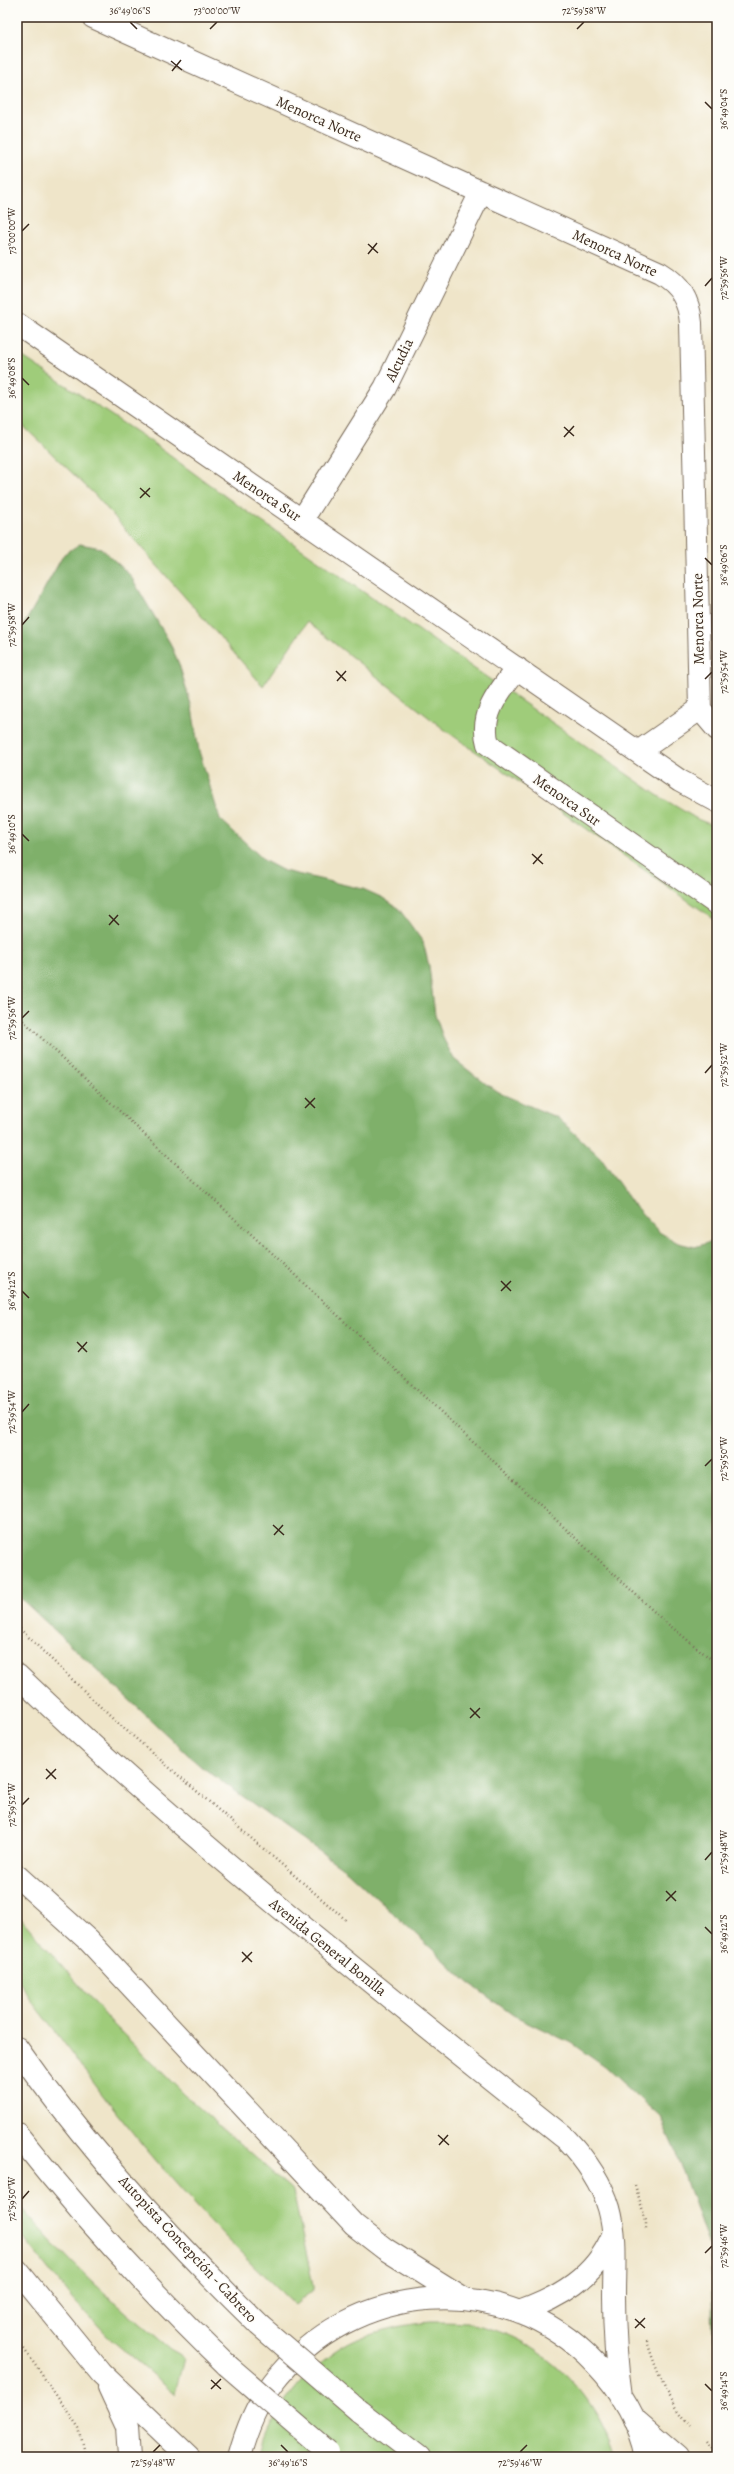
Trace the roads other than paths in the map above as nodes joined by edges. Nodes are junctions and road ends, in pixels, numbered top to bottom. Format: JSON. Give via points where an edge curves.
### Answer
{"nodes":[{"id":1,"x":93,"y":17,"type":"edge"},
{"id":2,"x":481,"y":192,"type":"junction"},
{"id":3,"x":17,"y":324,"type":"edge"},
{"id":4,"x":302,"y":520,"type":"junction"},
{"id":5,"x":517,"y":668,"type":"junction"},
{"id":6,"x":700,"y":708,"type":"junction"},
{"id":7,"x":717,"y":729,"type":"edge"},
{"id":8,"x":638,"y":752,"type":"junction"},
{"id":9,"x":717,"y":802,"type":"edge"},
{"id":10,"x":717,"y":904,"type":"edge"},
{"id":11,"x":17,"y":1675,"type":"edge"},
{"id":12,"x":17,"y":1876,"type":"edge"},
{"id":13,"x":17,"y":2048,"type":"edge"},
{"id":14,"x":17,"y":2134,"type":"edge"},
{"id":15,"x":614,"y":2234,"type":"junction"},
{"id":16,"x":17,"y":2270,"type":"edge"},
{"id":17,"x":465,"y":2298,"type":"junction"},
{"id":18,"x":518,"y":2312,"type":"junction"},
{"id":19,"x":101,"y":2373,"type":"junction"},
{"id":20,"x":621,"y":2396,"type":"junction"},
{"id":21,"x":634,"y":2419,"type":"junction"},
{"id":22,"x":331,"y":2455,"type":"edge"},
{"id":23,"x":129,"y":2457,"type":"edge"},
{"id":24,"x":189,"y":2457,"type":"edge"},
{"id":25,"x":239,"y":2457,"type":"edge"},
{"id":26,"x":419,"y":2457,"type":"edge"},
{"id":27,"x":647,"y":2457,"type":"edge"},
{"id":28,"x":678,"y":2457,"type":"edge"}],
"edges":[{"from":1,"to":2,"type":"main road","name":"Menorca Norte"},
{"from":2,"to":4,"type":"main road","name":"Alcudia","via":[[385,388]]},
{"from":2,"to":6,"type":"main road","name":"Menorca Norte","via":[[660,273],[673,281],[687,301],[691,323]]},
{"from":3,"to":4,"type":"main road","name":"Menorca Sur"},
{"from":4,"to":5,"type":"main road","name":"Menorca Sur"},
{"from":5,"to":8,"type":"main road","name":"Menorca Sur"},
{"from":5,"to":10,"type":"main road","name":"Menorca Sur","via":[[502,688],[486,720],[488,744]]},
{"from":6,"to":7,"type":"main road"},
{"from":6,"to":8,"type":"main road"},
{"from":8,"to":9,"type":"main road","name":"Menorca Sur","via":[[680,781]]},
{"from":11,"to":15,"type":"main road","name":"Avenida General Bonilla","via":[[115,1767],[298,1924],[566,2139],[586,2160],[599,2183],[609,2208]]},
{"from":12,"to":17,"type":"main road","via":[[89,1941],[354,2225],[385,2249]]},
{"from":13,"to":26,"type":"main road","name":"Autopista Concepción - Cabrero","bridge":true,"via":[[77,2127],[199,2265],[259,2325],[359,2411]]},
{"from":14,"to":22,"type":"main road","bridge":true,"via":[[56,2183],[161,2300],[227,2365]]},
{"from":15,"to":18,"type":"main road","via":[[599,2262],[588,2274],[554,2298]]},
{"from":15,"to":20,"type":"main road","name":"Avenida General Bonilla","via":[[615,2345]]},
{"from":16,"to":19,"type":"main road"},
{"from":17,"to":18,"type":"main road","via":[[492,2303]]},
{"from":17,"to":25,"type":"main road","via":[[433,2298],[372,2309],[316,2339],[272,2384],[256,2410]]},
{"from":18,"to":20,"type":"main road","via":[[543,2323],[582,2350],[605,2374]]},
{"from":19,"to":23,"type":"main road","via":[[127,2427]]},
{"from":19,"to":24,"type":"main road"},
{"from":20,"to":21,"type":"main road"},
{"from":21,"to":27,"type":"main road"},
{"from":21,"to":28,"type":"main road"}]}
